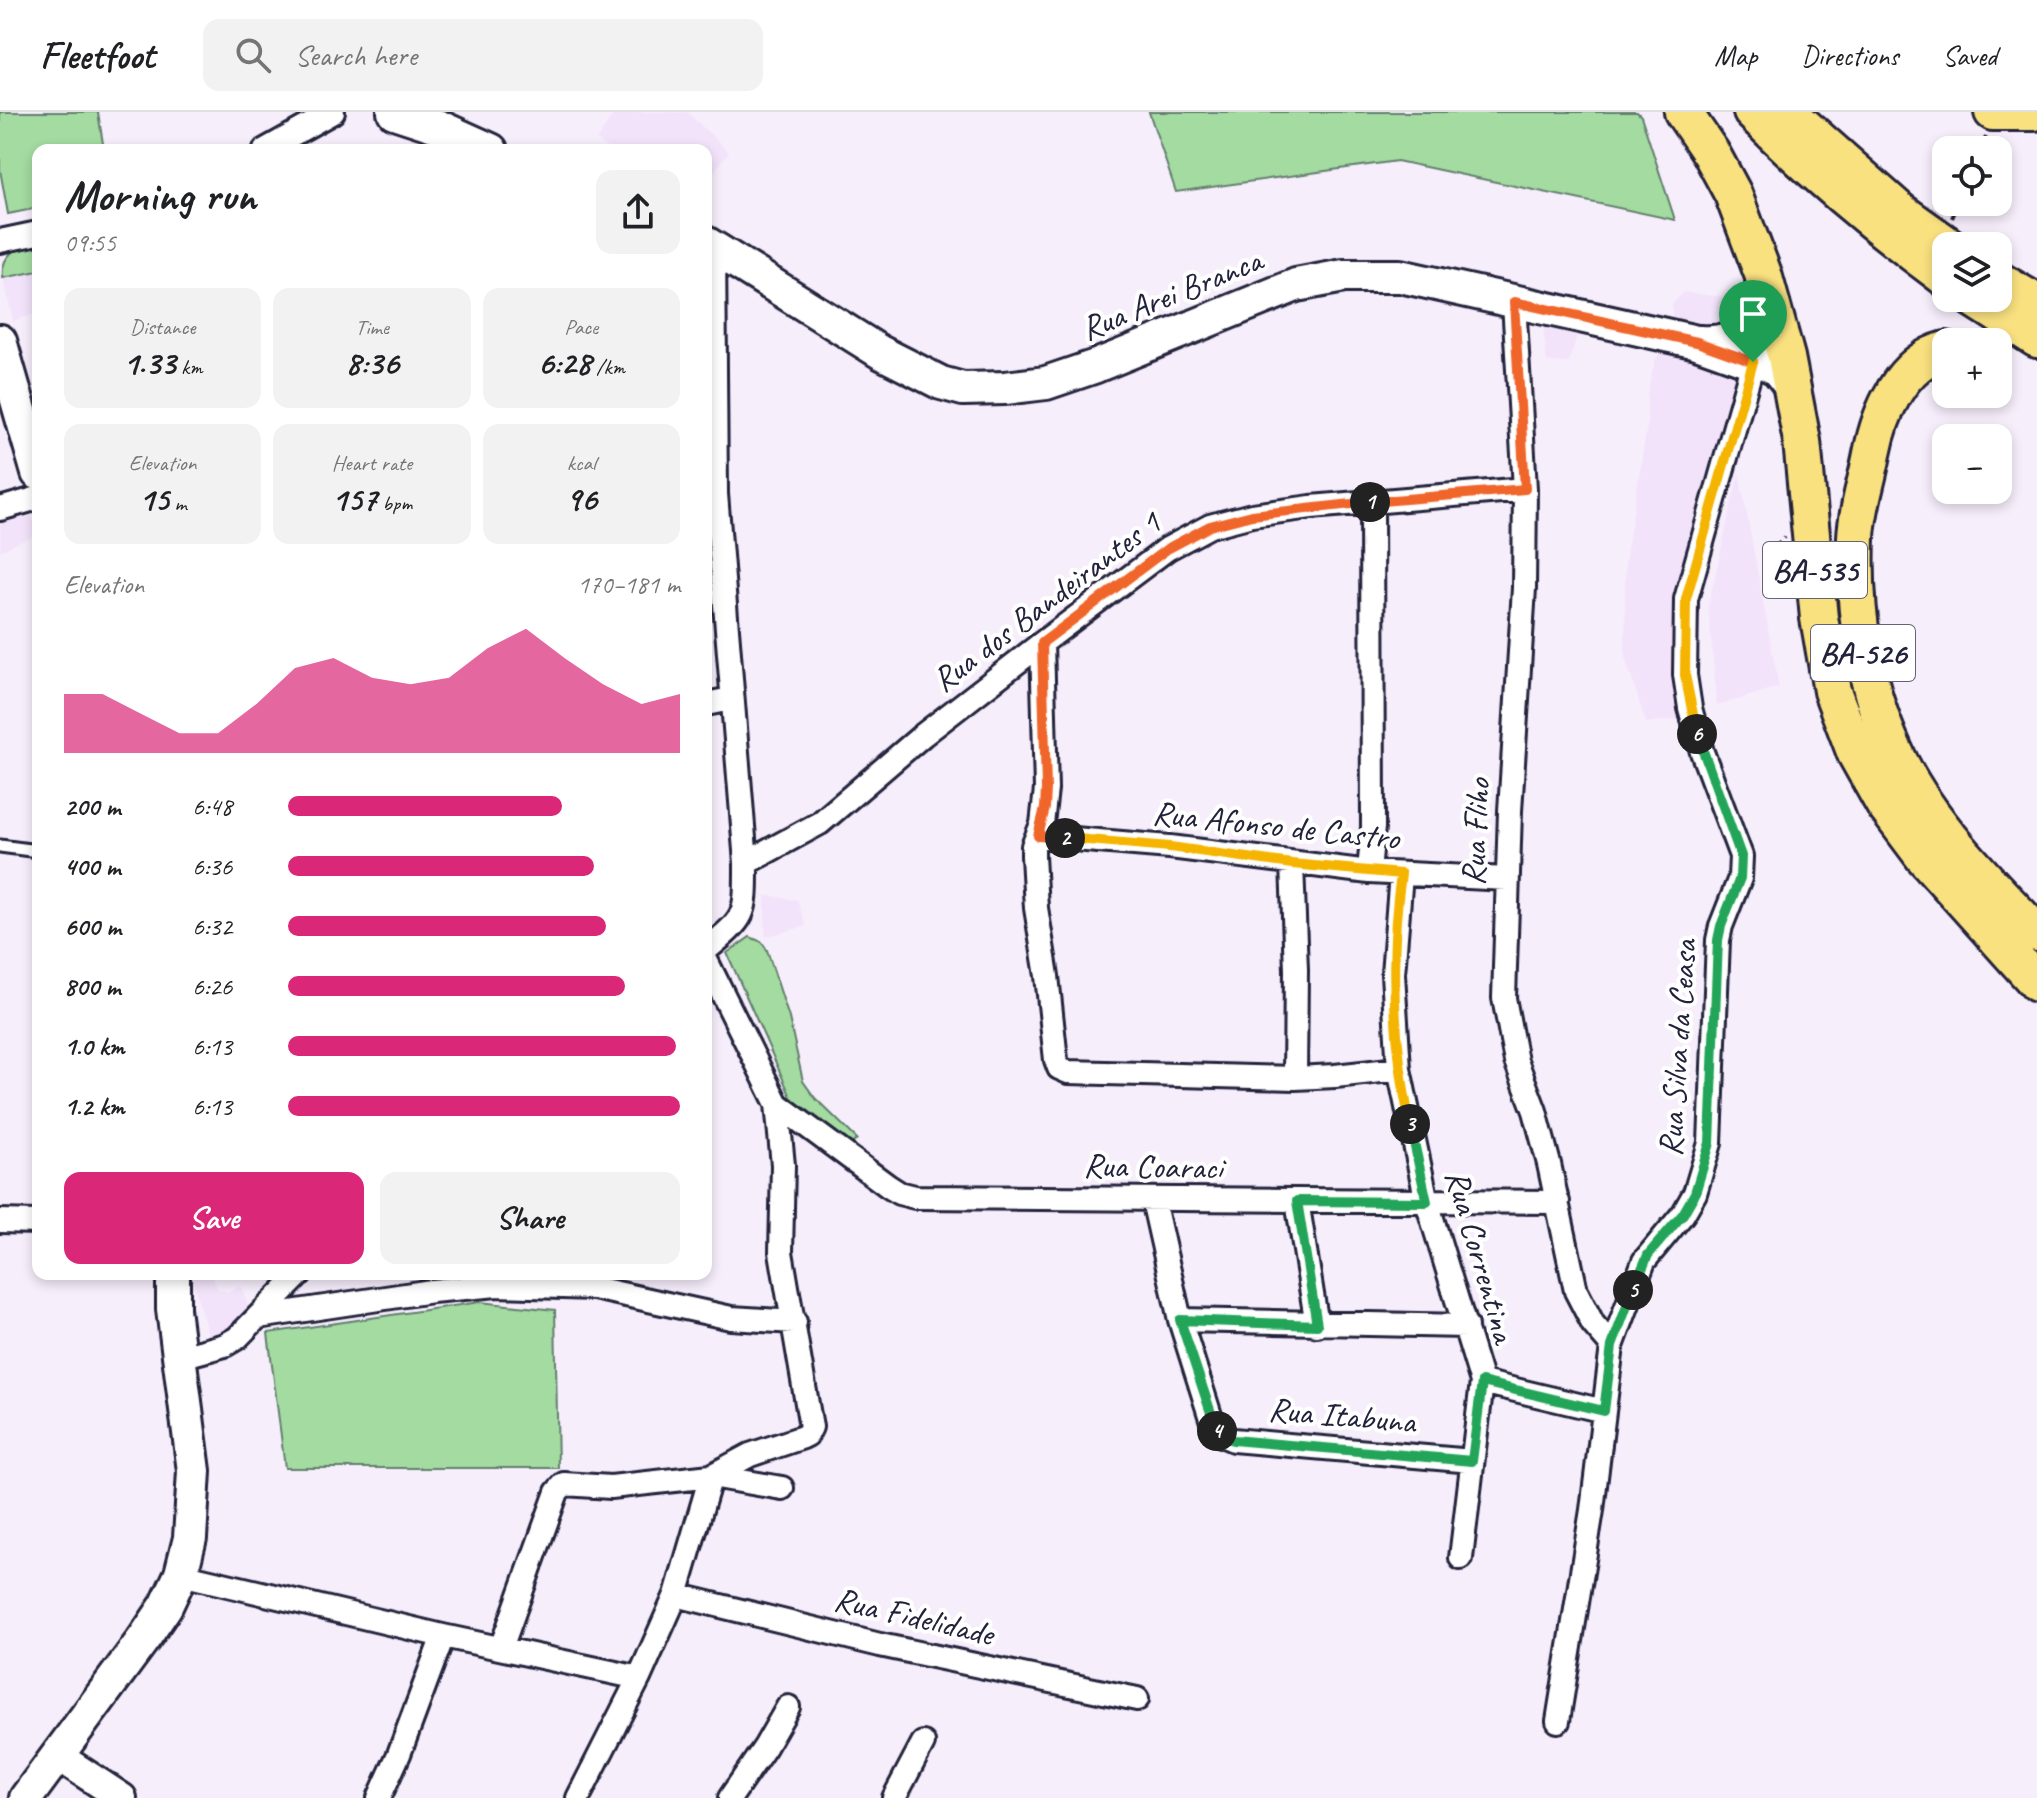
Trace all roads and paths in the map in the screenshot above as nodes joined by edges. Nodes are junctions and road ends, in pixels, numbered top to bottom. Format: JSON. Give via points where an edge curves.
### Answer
{"nodes":[{"id":1,"x":333,"y":112,"type":"edge"},
{"id":2,"x":394,"y":112,"type":"edge"},
{"id":3,"x":1683,"y":112,"type":"edge"},
{"id":4,"x":1752,"y":112,"type":"edge"},
{"id":5,"x":1788,"y":112,"type":"edge"},
{"id":6,"x":1993,"y":112,"type":"edge"},
{"id":7,"x":2034,"y":112,"type":"edge"},
{"id":8,"x":276,"y":144,"type":"edge"},
{"id":9,"x":478,"y":144,"type":"edge"},
{"id":10,"x":32,"y":234,"type":"edge"},
{"id":11,"x":1932,"y":234,"type":"edge"},
{"id":12,"x":0,"y":241,"type":"edge"},
{"id":13,"x":712,"y":245,"type":"edge"},
{"id":14,"x":1932,"y":268,"type":"edge"},
{"id":15,"x":1763,"y":274,"type":"junction"},
{"id":16,"x":2012,"y":288,"type":"edge"},
{"id":17,"x":1514,"y":302,"type":"junction"},
{"id":18,"x":2037,"y":303,"type":"edge"},
{"id":19,"x":1995,"y":312,"type":"edge"},
{"id":20,"x":1750,"y":326,"type":"junction"},
{"id":21,"x":2037,"y":339,"type":"edge"},
{"id":22,"x":0,"y":341,"type":"edge"},
{"id":23,"x":1697,"y":342,"type":"junction"},
{"id":24,"x":2012,"y":350,"type":"edge"},
{"id":25,"x":2037,"y":355,"type":"edge"},
{"id":26,"x":1932,"y":358,"type":"edge"},
{"id":27,"x":1753,"y":362,"type":"junction"},
{"id":28,"x":1792,"y":388,"type":"junction"},
{"id":29,"x":32,"y":452,"type":"edge"},
{"id":30,"x":1525,"y":489,"type":"junction"},
{"id":31,"x":32,"y":500,"type":"edge"},
{"id":32,"x":1372,"y":502,"type":"junction"},
{"id":33,"x":712,"y":506,"type":"edge"},
{"id":34,"x":0,"y":509,"type":"edge"},
{"id":35,"x":1042,"y":643,"type":"junction"},
{"id":36,"x":731,"y":699,"type":"junction"},
{"id":37,"x":712,"y":703,"type":"edge"},
{"id":38,"x":1038,"y":836,"type":"junction"},
{"id":39,"x":0,"y":846,"type":"edge"},
{"id":40,"x":32,"y":850,"type":"edge"},
{"id":41,"x":746,"y":863,"type":"junction"},
{"id":42,"x":1292,"y":864,"type":"junction"},
{"id":43,"x":1369,"y":872,"type":"junction"},
{"id":44,"x":1401,"y":874,"type":"junction"},
{"id":45,"x":1507,"y":879,"type":"junction"},
{"id":46,"x":2037,"y":933,"type":"edge"},
{"id":47,"x":712,"y":945,"type":"edge"},
{"id":48,"x":712,"y":972,"type":"edge"},
{"id":49,"x":2037,"y":983,"type":"edge"},
{"id":50,"x":1399,"y":1069,"type":"junction"},
{"id":51,"x":1295,"y":1078,"type":"junction"},
{"id":52,"x":777,"y":1104,"type":"junction"},
{"id":53,"x":1153,"y":1200,"type":"junction"},
{"id":54,"x":1297,"y":1201,"type":"junction"},
{"id":55,"x":1427,"y":1202,"type":"junction"},
{"id":56,"x":1558,"y":1202,"type":"junction"},
{"id":57,"x":0,"y":1221,"type":"edge"},
{"id":58,"x":32,"y":1222,"type":"edge"},
{"id":59,"x":173,"y":1280,"type":"edge"},
{"id":60,"x":291,"y":1280,"type":"edge"},
{"id":61,"x":258,"y":1317,"type":"junction"},
{"id":62,"x":1180,"y":1320,"type":"junction"},
{"id":63,"x":795,"y":1322,"type":"junction"},
{"id":64,"x":1317,"y":1325,"type":"junction"},
{"id":65,"x":1466,"y":1326,"type":"junction"},
{"id":66,"x":1612,"y":1346,"type":"junction"},
{"id":67,"x":181,"y":1357,"type":"junction"},
{"id":68,"x":1482,"y":1382,"type":"junction"},
{"id":69,"x":1604,"y":1411,"type":"junction"},
{"id":70,"x":1472,"y":1461,"type":"junction"},
{"id":71,"x":711,"y":1476,"type":"junction"},
{"id":72,"x":782,"y":1488,"type":"dead end"},
{"id":73,"x":1461,"y":1558,"type":"dead end"},
{"id":74,"x":181,"y":1574,"type":"junction"},
{"id":75,"x":676,"y":1595,"type":"junction"},
{"id":76,"x":443,"y":1636,"type":"junction"},
{"id":77,"x":501,"y":1648,"type":"junction"},
{"id":78,"x":639,"y":1678,"type":"junction"},
{"id":79,"x":1137,"y":1699,"type":"dead end"},
{"id":80,"x":788,"y":1707,"type":"dead end"},
{"id":81,"x":1558,"y":1721,"type":"dead end"},
{"id":82,"x":923,"y":1743,"type":"dead end"},
{"id":83,"x":58,"y":1756,"type":"junction"},
{"id":84,"x":586,"y":1795,"type":"edge"},
{"id":85,"x":26,"y":1798,"type":"edge"},
{"id":86,"x":122,"y":1798,"type":"edge"},
{"id":87,"x":379,"y":1798,"type":"edge"},
{"id":88,"x":730,"y":1798,"type":"edge"},
{"id":89,"x":894,"y":1798,"type":"edge"}],
"edges":[{"from":1,"to":8,"type":"street"},
{"from":2,"to":9,"type":"main road"},
{"from":3,"to":15,"type":"highway","number":"BA-535","via":[[1733,194]]},
{"from":4,"to":14,"type":"highway","via":[[1879,229]]},
{"from":5,"to":11,"type":"highway"},
{"from":6,"to":7,"type":"highway"},
{"from":10,"to":12,"type":"street"},
{"from":13,"to":17,"type":"main road","name":"Rua Arei Branca","via":[[880,352],[963,389],[1046,383],[1296,285],[1344,276],[1400,276]]},
{"from":15,"to":20,"type":"main road"},
{"from":15,"to":28,"type":"highway","number":"BA-535"},
{"from":16,"to":18,"type":"highway"},
{"from":17,"to":23,"type":"main road","name":"Rua Arei Branca"},
{"from":17,"to":30,"type":"street","name":"Rua Fliho"},
{"from":19,"to":21,"type":"highway"},
{"from":20,"to":23,"type":"main road","name":"Rua Arei Branca","via":[[1735,338]]},
{"from":20,"to":27,"type":"street","name":"Rua Silva da Ceasa"},
{"from":22,"to":29,"type":"main road"},
{"from":23,"to":27,"type":"main road","name":"Rua Arei Branca"},
{"from":24,"to":25,"type":"highway"},
{"from":26,"to":46,"type":"highway","number":"BA-526","via":[[1898,385],[1875,438],[1856,535],[1863,656],[1899,762],[1928,808]]},
{"from":27,"to":28,"type":"main road","name":"Rua Arei Branca","via":[[1777,369]]},
{"from":27,"to":66,"type":"street","name":"Rua Silva da Ceasa","via":[[1686,599],[1690,708],[1741,856],[1740,878],[1718,940],[1710,1143],[1695,1193],[1644,1261]]},
{"from":28,"to":49,"type":"highway","number":"BA-535","via":[[1819,618],[1832,691],[1856,754],[1884,804],[1923,856]]},
{"from":30,"to":32,"type":"street","name":"Rua dos Bandeirantes 1"},
{"from":30,"to":45,"type":"street","name":"Rua Fliho"},
{"from":31,"to":34,"type":"street"},
{"from":32,"to":35,"type":"street","name":"Rua dos Bandeirantes 1","via":[[1252,515],[1210,526],[1167,549]]},
{"from":32,"to":43,"type":"street"},
{"from":33,"to":36,"type":"street"},
{"from":35,"to":38,"type":"street","via":[[1046,789]]},
{"from":35,"to":41,"type":"street","name":"Rua dos Bandeirantes 1","via":[[820,823]]},
{"from":36,"to":37,"type":"street"},
{"from":36,"to":41,"type":"street"},
{"from":38,"to":42,"type":"street","name":"Rua Afonso de Castro"},
{"from":38,"to":51,"type":"street","via":[[1033,856],[1036,908],[1059,1068]]},
{"from":39,"to":40,"type":"lane"},
{"from":41,"to":47,"type":"street","via":[[741,919]]},
{"from":42,"to":43,"type":"street","name":"Rua Afonso de Castro"},
{"from":42,"to":51,"type":"street"},
{"from":43,"to":44,"type":"street","name":"Rua Afonso de Castro"},
{"from":44,"to":45,"type":"street","name":"Rua Afonso de Castro"},
{"from":44,"to":50,"type":"street","name":"Rua Correntina","via":[[1393,974]]},
{"from":45,"to":56,"type":"street","name":"Rua Fliho","via":[[1503,968],[1508,1030]]},
{"from":48,"to":52,"type":"street"},
{"from":50,"to":51,"type":"street"},
{"from":50,"to":55,"type":"street","name":"Rua Correntina"},
{"from":52,"to":53,"type":"street","name":"Rua Coaraci","via":[[899,1193]]},
{"from":52,"to":63,"type":"street","via":[[783,1165],[781,1252]]},
{"from":53,"to":54,"type":"street","name":"Rua Coaraci"},
{"from":53,"to":62,"type":"street"},
{"from":54,"to":55,"type":"street","name":"Rua Coaraci"},
{"from":54,"to":64,"type":"street"},
{"from":55,"to":56,"type":"street","name":"Rua Coaraci"},
{"from":55,"to":65,"type":"street","name":"Rua Correntina"},
{"from":56,"to":66,"type":"street","name":"Rua Fliho","via":[[1579,1300]]},
{"from":57,"to":58,"type":"street"},
{"from":59,"to":67,"type":"main road"},
{"from":60,"to":61,"type":"street"},
{"from":61,"to":63,"type":"street","via":[[497,1285],[594,1288],[731,1318]]},
{"from":61,"to":67,"type":"street","via":[[225,1345]]},
{"from":62,"to":64,"type":"street"},
{"from":62,"to":70,"type":"street","name":"Rua Itabuna","via":[[1219,1434],[1233,1440]]},
{"from":63,"to":71,"type":"street","via":[[811,1422],[807,1435]]},
{"from":64,"to":65,"type":"street"},
{"from":65,"to":68,"type":"street","name":"Rua Correntina"},
{"from":66,"to":69,"type":"street","name":"Rua Silva da Ceasa"},
{"from":67,"to":74,"type":"main road","via":[[194,1471],[190,1538]]},
{"from":68,"to":69,"type":"street"},
{"from":68,"to":70,"type":"street","name":"Rua Correntina"},
{"from":69,"to":81,"type":"street","name":"Rua Silva da Ceasa"},
{"from":70,"to":73,"type":"street","name":"Rua Correntina"},
{"from":71,"to":72,"type":"street"},
{"from":71,"to":75,"type":"street"},
{"from":71,"to":77,"type":"street","via":[[611,1487],[568,1484],[557,1492]]},
{"from":74,"to":76,"type":"street"},
{"from":74,"to":83,"type":"main road","via":[[166,1606]]},
{"from":75,"to":78,"type":"street"},
{"from":75,"to":79,"type":"street","name":"Rua Fidelidade"},
{"from":76,"to":77,"type":"street"},
{"from":76,"to":87,"type":"street"},
{"from":77,"to":78,"type":"street"},
{"from":78,"to":84,"type":"street"},
{"from":80,"to":88,"type":"street"},
{"from":82,"to":89,"type":"street"},
{"from":83,"to":85,"type":"main road"},
{"from":83,"to":86,"type":"street"}]}
